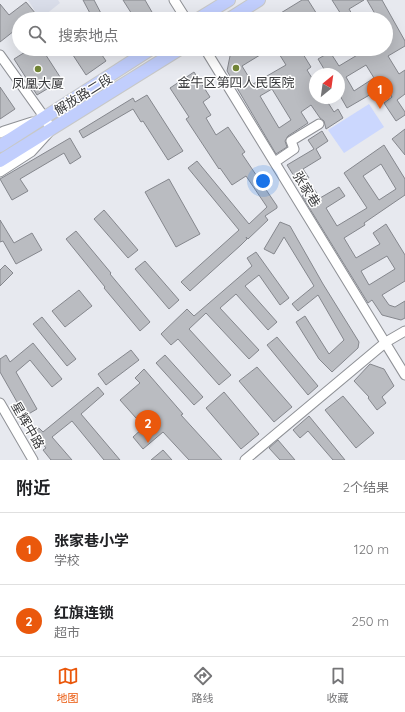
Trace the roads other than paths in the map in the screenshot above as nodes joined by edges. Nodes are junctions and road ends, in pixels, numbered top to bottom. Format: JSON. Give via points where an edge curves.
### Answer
{"nodes":[{"id":1,"x":174,"y":0,"type":"edge"},
{"id":2,"x":229,"y":0,"type":"edge"},
{"id":3,"x":259,"y":0,"type":"edge"},
{"id":4,"x":182,"y":12,"type":"edge"},
{"id":5,"x":209,"y":12,"type":"edge"},
{"id":6,"x":240,"y":12,"type":"edge"},
{"id":7,"x":0,"y":55,"type":"edge"},
{"id":8,"x":141,"y":56,"type":"edge"},
{"id":9,"x":169,"y":56,"type":"edge"},
{"id":10,"x":209,"y":56,"type":"edge"},
{"id":11,"x":45,"y":118,"type":"junction"},
{"id":12,"x":319,"y":124,"type":"dead end"},
{"id":13,"x":51,"y":130,"type":"junction"},
{"id":14,"x":0,"y":133,"type":"edge"},
{"id":15,"x":0,"y":146,"type":"edge"},
{"id":16,"x":0,"y":161,"type":"edge"},
{"id":17,"x":275,"y":162,"type":"junction"},
{"id":18,"x":0,"y":172,"type":"edge"},
{"id":19,"x":405,"y":331,"type":"edge"},
{"id":20,"x":386,"y":342,"type":"junction"},
{"id":21,"x":405,"y":375,"type":"edge"},
{"id":22,"x":0,"y":403,"type":"edge"},
{"id":23,"x":33,"y":460,"type":"edge"},
{"id":24,"x":245,"y":460,"type":"edge"}],
"edges":[{"from":1,"to":4,"type":"street"},
{"from":2,"to":5,"type":"main road"},
{"from":3,"to":6,"type":"main road"},
{"from":7,"to":11,"type":"street"},
{"from":8,"to":11,"type":"main road","name":"解放路二段"},
{"from":9,"to":13,"type":"main road","name":"解放路二段"},
{"from":10,"to":17,"type":"street","name":"张家巷"},
{"from":11,"to":13,"type":"street"},
{"from":11,"to":14,"type":"street"},
{"from":11,"to":15,"type":"main road","name":"解放路二段"},
{"from":12,"to":17,"type":"street","via":[[291,142],[294,149]]},
{"from":13,"to":16,"type":"main road","name":"解放路二段"},
{"from":13,"to":18,"type":"street","via":[[31,152]]},
{"from":17,"to":20,"type":"street","name":"张家巷"},
{"from":19,"to":20,"type":"street"},
{"from":20,"to":21,"type":"street","name":"张家巷"},
{"from":20,"to":24,"type":"street"},
{"from":22,"to":23,"type":"street","name":"星辉中路"}]}
